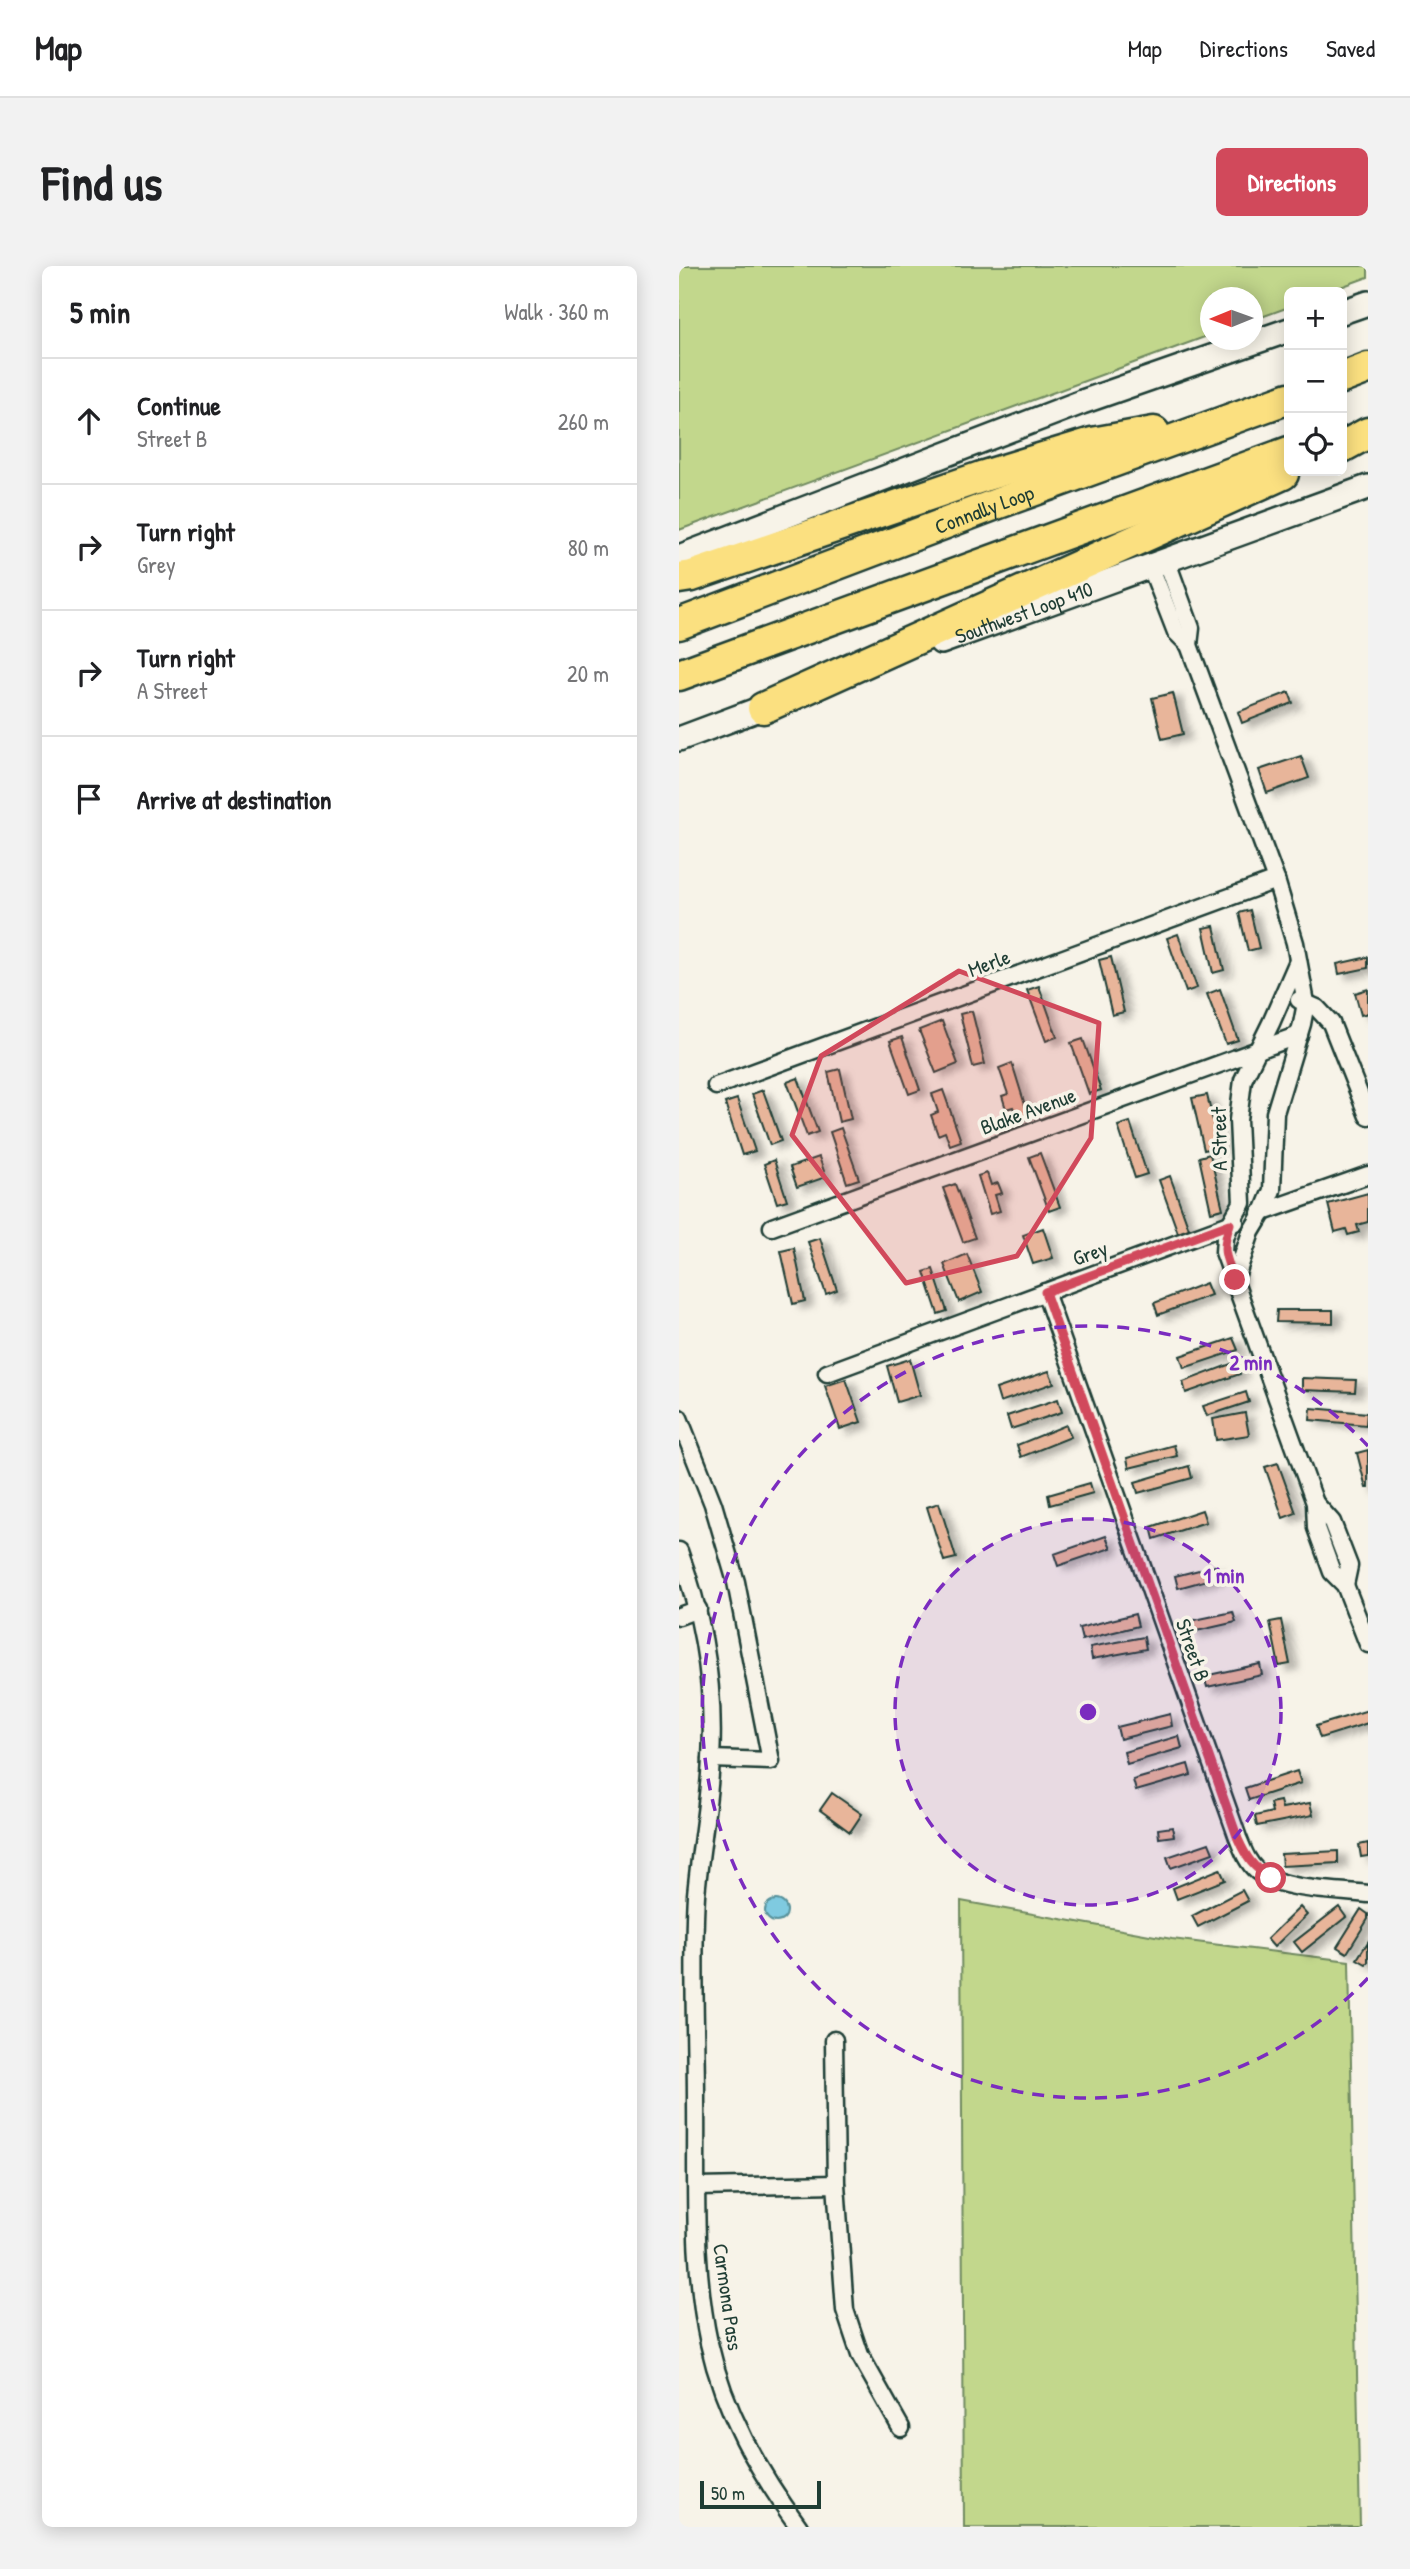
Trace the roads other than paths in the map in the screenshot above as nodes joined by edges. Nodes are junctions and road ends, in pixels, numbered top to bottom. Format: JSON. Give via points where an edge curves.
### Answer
{"nodes":[{"id":1,"x":1368,"y":303,"type":"edge"},
{"id":2,"x":1347,"y":310,"type":"edge"},
{"id":3,"x":1284,"y":332,"type":"edge"},
{"id":4,"x":1368,"y":368,"type":"edge"},
{"id":5,"x":1347,"y":376,"type":"edge"},
{"id":6,"x":1284,"y":400,"type":"edge"},
{"id":7,"x":1234,"y":418,"type":"junction"},
{"id":8,"x":1368,"y":423,"type":"edge"},
{"id":9,"x":1347,"y":431,"type":"edge"},
{"id":10,"x":1368,"y":433,"type":"edge"},
{"id":11,"x":1347,"y":444,"type":"edge"},
{"id":12,"x":1284,"y":454,"type":"edge"},
{"id":13,"x":1284,"y":473,"type":"edge"},
{"id":14,"x":1368,"y":487,"type":"edge"},
{"id":15,"x":679,"y":557,"type":"edge"},
{"id":16,"x":1158,"y":562,"type":"junction"},
{"id":17,"x":679,"y":578,"type":"edge"},
{"id":18,"x":679,"y":624,"type":"edge"},
{"id":19,"x":679,"y":675,"type":"edge"},
{"id":20,"x":763,"y":708,"type":"junction"},
{"id":21,"x":679,"y":739,"type":"edge"},
{"id":22,"x":1276,"y":880,"type":"junction"},
{"id":23,"x":1298,"y":961,"type":"junction"},
{"id":24,"x":1284,"y":993,"type":"junction"},
{"id":25,"x":1306,"y":1003,"type":"junction"},
{"id":26,"x":1299,"y":1035,"type":"junction"},
{"id":27,"x":1256,"y":1051,"type":"junction"},
{"id":28,"x":716,"y":1086,"type":"dead end"},
{"id":29,"x":1368,"y":1116,"type":"edge"},
{"id":30,"x":1368,"y":1175,"type":"edge"},
{"id":31,"x":1263,"y":1212,"type":"junction"},
{"id":32,"x":1230,"y":1224,"type":"junction"},
{"id":33,"x":772,"y":1227,"type":"dead end"},
{"id":34,"x":1235,"y":1280,"type":"junction"},
{"id":35,"x":1045,"y":1292,"type":"junction"},
{"id":36,"x":827,"y":1373,"type":"dead end"},
{"id":37,"x":679,"y":1418,"type":"edge"},
{"id":38,"x":679,"y":1551,"type":"edge"},
{"id":39,"x":698,"y":1609,"type":"junction"},
{"id":40,"x":679,"y":1616,"type":"edge"},
{"id":41,"x":1368,"y":1644,"type":"edge"},
{"id":42,"x":711,"y":1759,"type":"junction"},
{"id":43,"x":1368,"y":1894,"type":"edge"},
{"id":44,"x":687,"y":1971,"type":"edge"},
{"id":45,"x":834,"y":2040,"type":"dead end"},
{"id":46,"x":836,"y":2184,"type":"junction"},
{"id":47,"x":698,"y":2187,"type":"junction"},
{"id":48,"x":901,"y":2428,"type":"dead end"},
{"id":49,"x":799,"y":2527,"type":"edge"}],
"edges":[{"from":1,"to":2,"type":"main road"},
{"from":3,"to":15,"type":"main road","via":[[1082,402]]},
{"from":4,"to":5,"type":"highway"},
{"from":6,"to":7,"type":"highway","name":"Connally Loop"},
{"from":7,"to":17,"type":"highway","via":[[1092,443]]},
{"from":7,"to":18,"type":"highway","name":"Connally Loop"},
{"from":8,"to":9,"type":"highway"},
{"from":10,"to":11,"type":"highway"},
{"from":12,"to":19,"type":"highway"},
{"from":13,"to":20,"type":"highway"},
{"from":14,"to":16,"type":"main road","name":"Southwest Loop 410"},
{"from":16,"to":20,"type":"main road","name":"Southwest Loop 410"},
{"from":16,"to":22,"type":"street","via":[[1176,632],[1189,645]]},
{"from":20,"to":21,"type":"main road","name":"Southwest Loop 410"},
{"from":22,"to":23,"type":"street"},
{"from":22,"to":28,"type":"street","name":"Merle"},
{"from":23,"to":24,"type":"street","name":"A Street"},
{"from":23,"to":25,"type":"street"},
{"from":24,"to":25,"type":"street"},
{"from":24,"to":27,"type":"street","name":"A Street"},
{"from":25,"to":26,"type":"street"},
{"from":25,"to":29,"type":"street","via":[[1317,1007],[1331,1023]]},
{"from":26,"to":27,"type":"street","name":"Blake Avenue"},
{"from":26,"to":31,"type":"street","via":[[1275,1113],[1275,1171]]},
{"from":27,"to":32,"type":"street","name":"A Street","via":[[1239,1098],[1242,1203]]},
{"from":27,"to":33,"type":"street","name":"Blake Avenue"},
{"from":30,"to":31,"type":"street","name":"Grey"},
{"from":31,"to":32,"type":"street","name":"Grey"},
{"from":31,"to":34,"type":"street"},
{"from":32,"to":34,"type":"street","name":"A Street","via":[[1224,1252]]},
{"from":32,"to":35,"type":"street","name":"Grey"},
{"from":34,"to":41,"type":"street","name":"A Street","via":[[1315,1503],[1332,1522],[1349,1566],[1345,1585]]},
{"from":35,"to":36,"type":"street","name":"Grey"},
{"from":35,"to":43,"type":"street","name":"Street B","via":[[1247,1859],[1258,1871],[1288,1884]]},
{"from":37,"to":42,"type":"street","via":[[713,1504],[732,1569],[771,1761]]},
{"from":38,"to":39,"type":"street","name":"Carmona Pass"},
{"from":39,"to":40,"type":"street"},
{"from":39,"to":42,"type":"street","name":"Carmona Pass","via":[[707,1650]]},
{"from":42,"to":44,"type":"street","name":"Carmona Pass"},
{"from":44,"to":47,"type":"street","name":"Carmona Pass"},
{"from":45,"to":46,"type":"street"},
{"from":46,"to":47,"type":"street"},
{"from":46,"to":48,"type":"street","via":[[845,2310],[860,2355]]},
{"from":47,"to":49,"type":"street","name":"Carmona Pass","via":[[699,2259],[710,2344],[728,2404],[751,2455]]}]}
